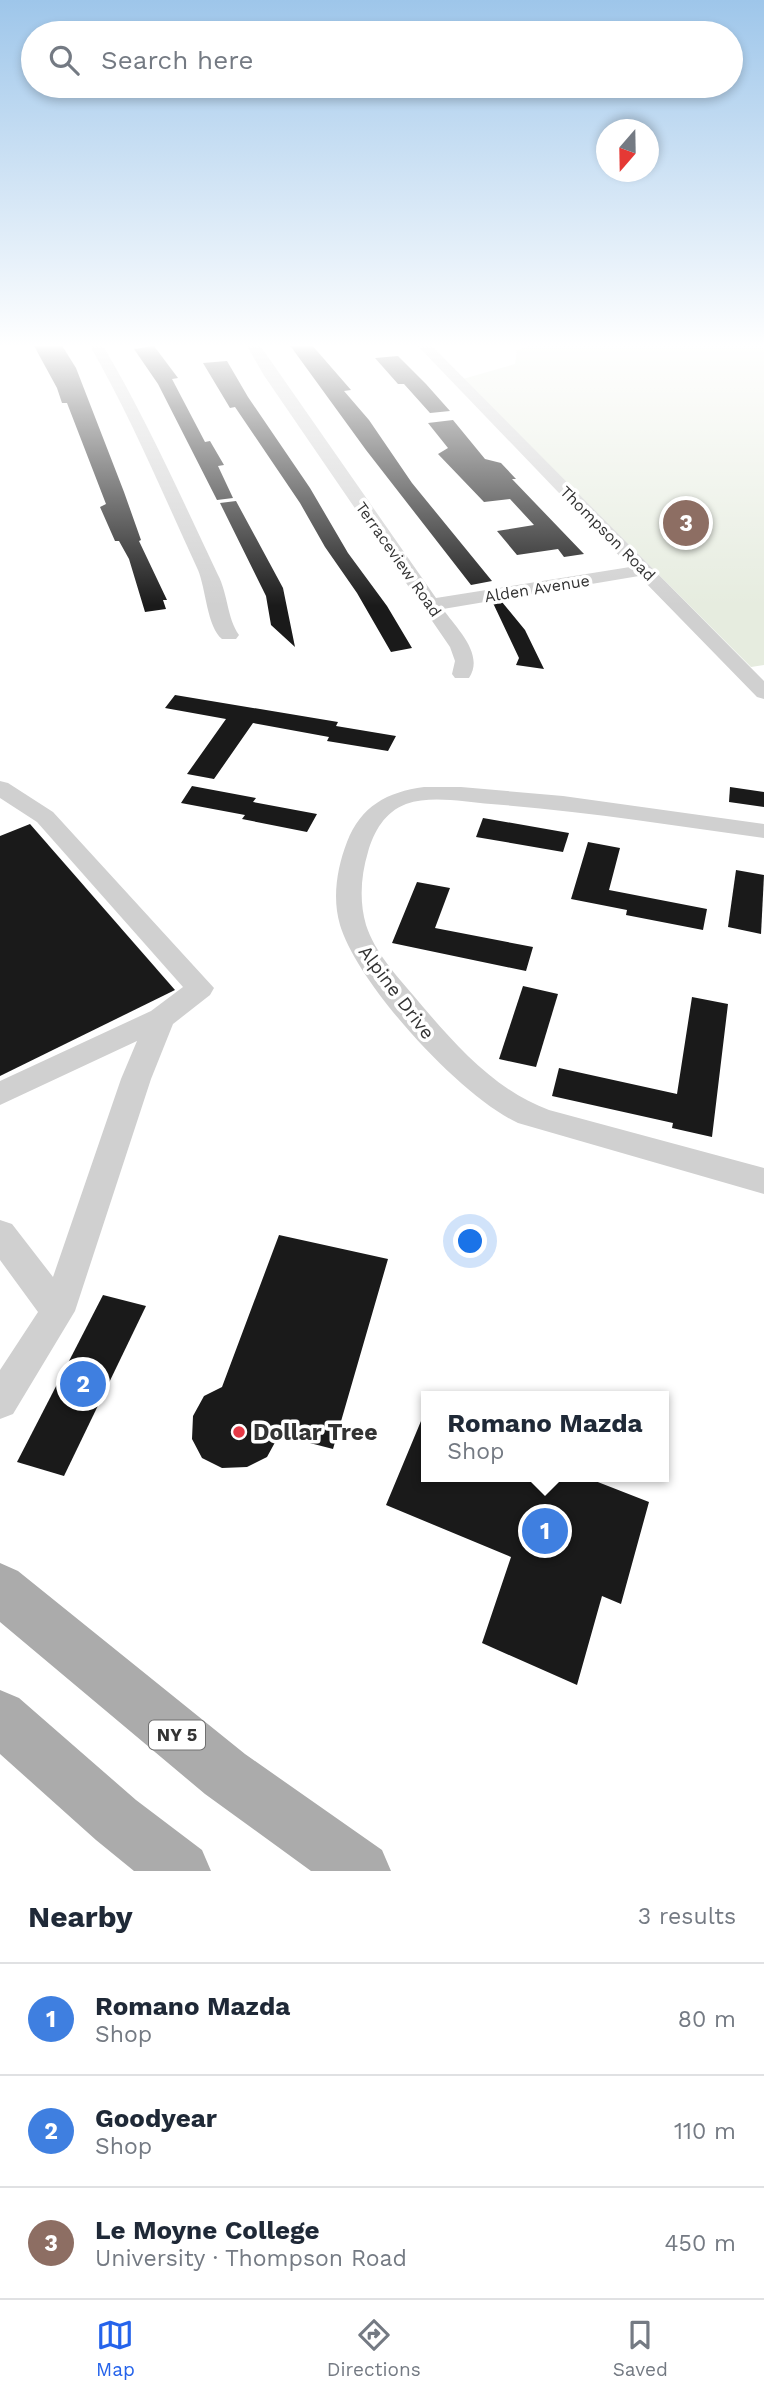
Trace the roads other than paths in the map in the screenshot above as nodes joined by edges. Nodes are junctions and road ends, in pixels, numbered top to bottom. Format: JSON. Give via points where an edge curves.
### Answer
{"nodes":[{"id":1,"x":142,"y":431,"type":"edge"},
{"id":2,"x":310,"y":431,"type":"edge"},
{"id":3,"x":508,"y":431,"type":"edge"},
{"id":4,"x":644,"y":570,"type":"junction"},
{"id":5,"x":430,"y":605,"type":"junction"},
{"id":6,"x":229,"y":635,"type":"dead end"},
{"id":7,"x":755,"y":673,"type":"edge"},
{"id":8,"x":462,"y":674,"type":"dead end"},
{"id":9,"x":764,"y":693,"type":"edge"},
{"id":10,"x":0,"y":788,"type":"edge"},
{"id":11,"x":764,"y":831,"type":"edge"},
{"id":12,"x":161,"y":1018,"type":"junction"},
{"id":13,"x":0,"y":1094,"type":"edge"},
{"id":14,"x":764,"y":1181,"type":"edge"},
{"id":15,"x":0,"y":1234,"type":"edge"},
{"id":16,"x":58,"y":1311,"type":"junction"},
{"id":17,"x":0,"y":1402,"type":"edge"},
{"id":18,"x":0,"y":1589,"type":"edge"},
{"id":19,"x":0,"y":1717,"type":"edge"},
{"id":20,"x":181,"y":1871,"type":"edge"},
{"id":21,"x":361,"y":1871,"type":"edge"}],
"edges":[{"from":1,"to":6,"type":"street","via":[[213,583]]},
{"from":2,"to":5,"type":"street","name":"Terraceview Road"},
{"from":3,"to":4,"type":"street","name":"Thompson Road"},
{"from":4,"to":5,"type":"street","name":"Alden Avenue"},
{"from":4,"to":7,"type":"street","name":"Thompson Road"},
{"from":5,"to":8,"type":"street","name":"Terraceview Road","via":[[460,647],[465,661]]},
{"from":7,"to":9,"type":"street","name":"Thompson Road"},
{"from":10,"to":12,"type":"street","via":[[45,817],[200,988]]},
{"from":11,"to":14,"type":"street","name":"Alpine Drive","via":[[569,803],[460,794],[408,796],[390,803],[369,821],[358,839],[350,906],[366,957],[446,1055],[509,1105],[552,1122]]},
{"from":12,"to":13,"type":"street"},
{"from":12,"to":16,"type":"street"},
{"from":15,"to":16,"type":"street"},
{"from":16,"to":17,"type":"street"},
{"from":18,"to":21,"type":"main road","number":"NY 5","via":[[225,1774]]},
{"from":19,"to":20,"type":"main road"}]}
